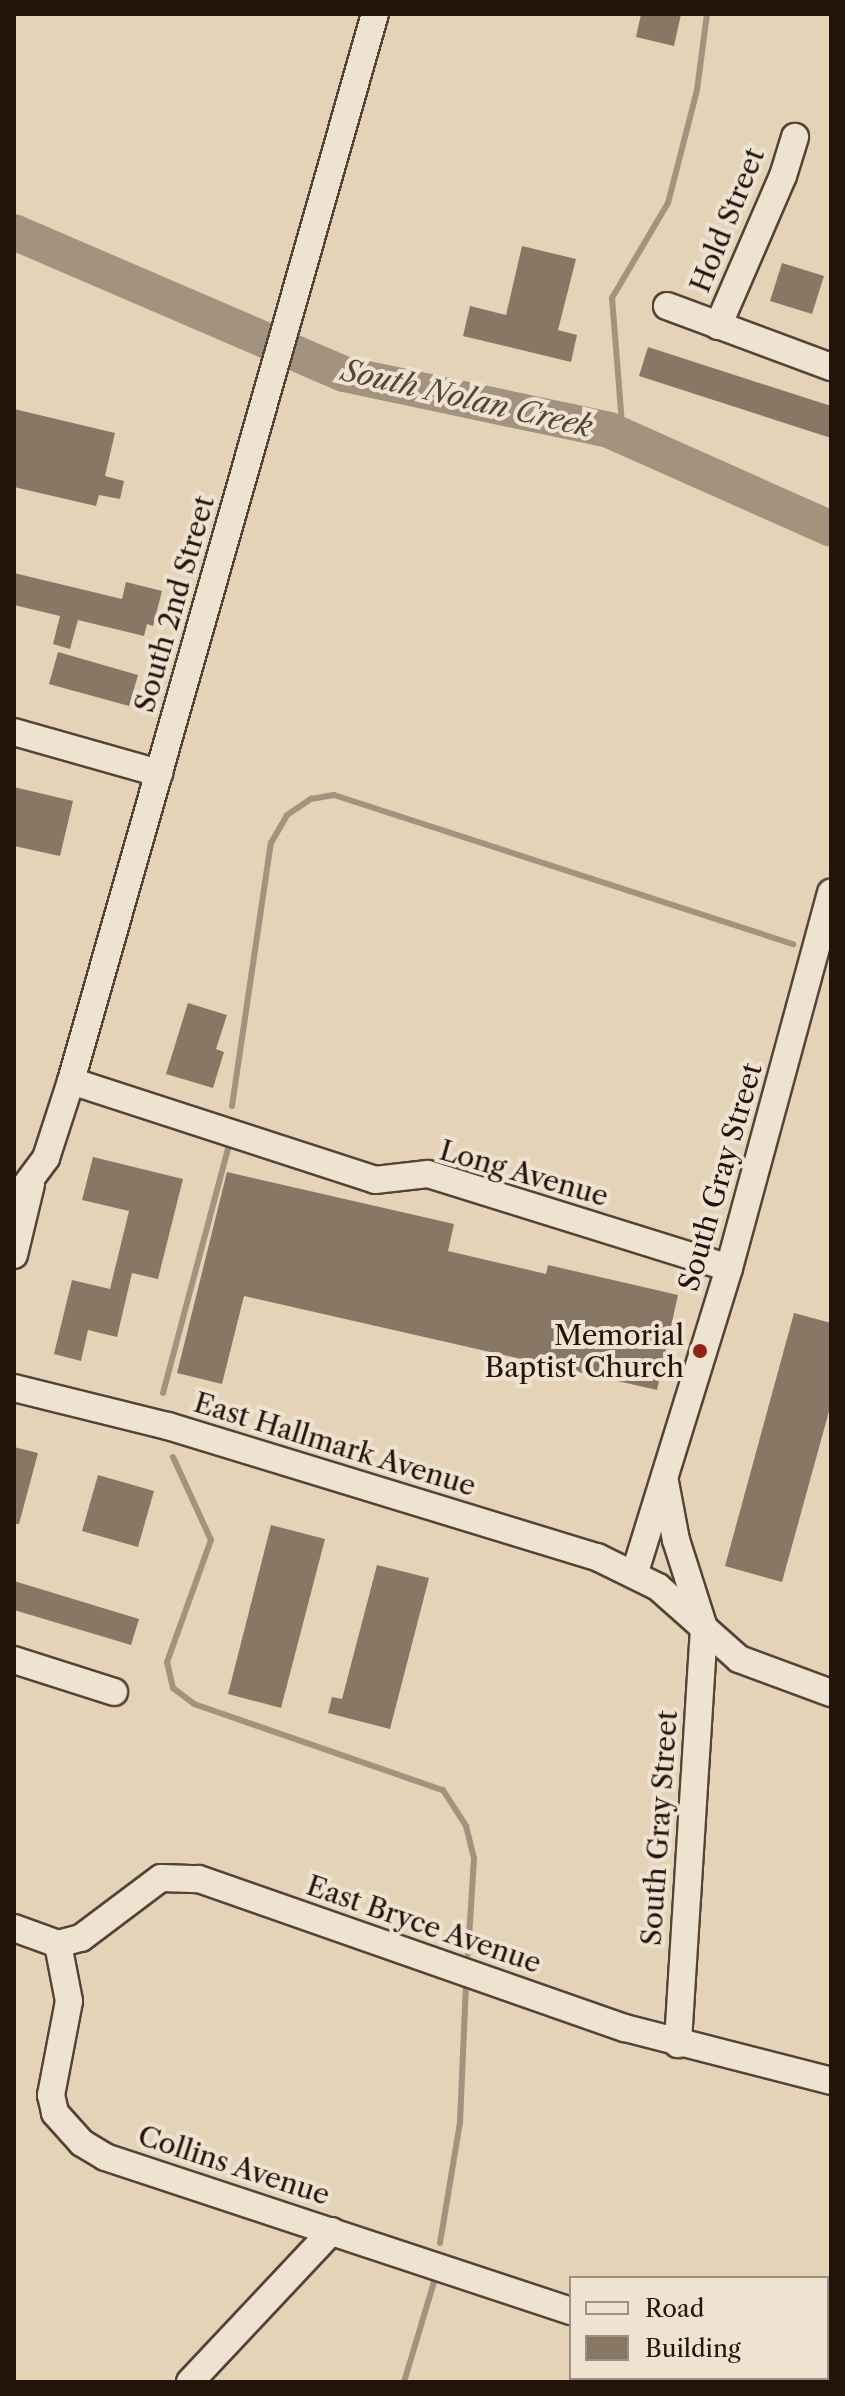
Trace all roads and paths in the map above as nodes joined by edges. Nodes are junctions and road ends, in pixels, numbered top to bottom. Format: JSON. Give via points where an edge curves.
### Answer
{"nodes":[{"id":1,"x":375,"y":14,"type":"edge"},
{"id":2,"x":795,"y":137,"type":"dead end"},
{"id":3,"x":667,"y":306,"type":"dead end"},
{"id":4,"x":718,"y":326,"type":"junction"},
{"id":5,"x":831,"y":367,"type":"edge"},
{"id":6,"x":14,"y":732,"type":"edge"},
{"id":7,"x":159,"y":773,"type":"junction"},
{"id":8,"x":831,"y":893,"type":"edge"},
{"id":9,"x":71,"y":1081,"type":"junction"},
{"id":10,"x":32,"y":1176,"type":"junction"},
{"id":11,"x":14,"y":1201,"type":"edge"},
{"id":12,"x":14,"y":1255,"type":"edge"},
{"id":13,"x":729,"y":1268,"type":"junction"},
{"id":14,"x":14,"y":1388,"type":"edge"},
{"id":15,"x":664,"y":1477,"type":"junction"},
{"id":16,"x":635,"y":1572,"type":"junction"},
{"id":17,"x":704,"y":1628,"type":"junction"},
{"id":18,"x":14,"y":1660,"type":"edge"},
{"id":19,"x":114,"y":1692,"type":"dead end"},
{"id":20,"x":831,"y":1693,"type":"edge"},
{"id":21,"x":14,"y":1928,"type":"edge"},
{"id":22,"x":58,"y":1944,"type":"junction"},
{"id":23,"x":678,"y":2044,"type":"junction"},
{"id":24,"x":831,"y":2081,"type":"edge"},
{"id":25,"x":332,"y":2231,"type":"junction"},
{"id":26,"x":569,"y":2310,"type":"edge"},
{"id":27,"x":190,"y":2382,"type":"edge"}],
"edges":[{"from":1,"to":7,"type":"street","name":"South 2nd Street"},
{"from":2,"to":4,"type":"street","name":"Hold Street"},
{"from":3,"to":4,"type":"street","name":"Hold Street"},
{"from":4,"to":5,"type":"street","name":"Hold Street"},
{"from":6,"to":7,"type":"street"},
{"from":7,"to":9,"type":"street","name":"South 2nd Street"},
{"from":8,"to":13,"type":"street","name":"South Gray Street"},
{"from":9,"to":10,"type":"street","name":"South 2nd Street","via":[[46,1158]]},
{"from":9,"to":13,"type":"street","name":"Long Avenue","via":[[375,1180],[428,1174]]},
{"from":10,"to":11,"type":"street","name":"South 2nd Street"},
{"from":10,"to":12,"type":"street"},
{"from":13,"to":15,"type":"street","name":"South Gray Street"},
{"from":14,"to":16,"type":"street","name":"East Hallmark Avenue","via":[[168,1426]]},
{"from":15,"to":16,"type":"street","name":"South Gray Street"},
{"from":15,"to":17,"type":"street","name":"South Gray Street","via":[[676,1540]]},
{"from":16,"to":17,"type":"street"},
{"from":17,"to":20,"type":"street","via":[[739,1659]]},
{"from":17,"to":23,"type":"street","name":"South Gray Street"},
{"from":18,"to":19,"type":"street"},
{"from":21,"to":22,"type":"street"},
{"from":22,"to":23,"type":"street","name":"East Bryce Avenue","via":[[100,1928],[161,1878],[199,1879]]},
{"from":22,"to":25,"type":"street","name":"Collins Avenue","via":[[69,2001],[51,2095],[66,2130],[105,2157]]},
{"from":23,"to":24,"type":"street","name":"East Bryce Avenue"},
{"from":25,"to":26,"type":"street","name":"Collins Avenue"},
{"from":25,"to":27,"type":"street"}]}
